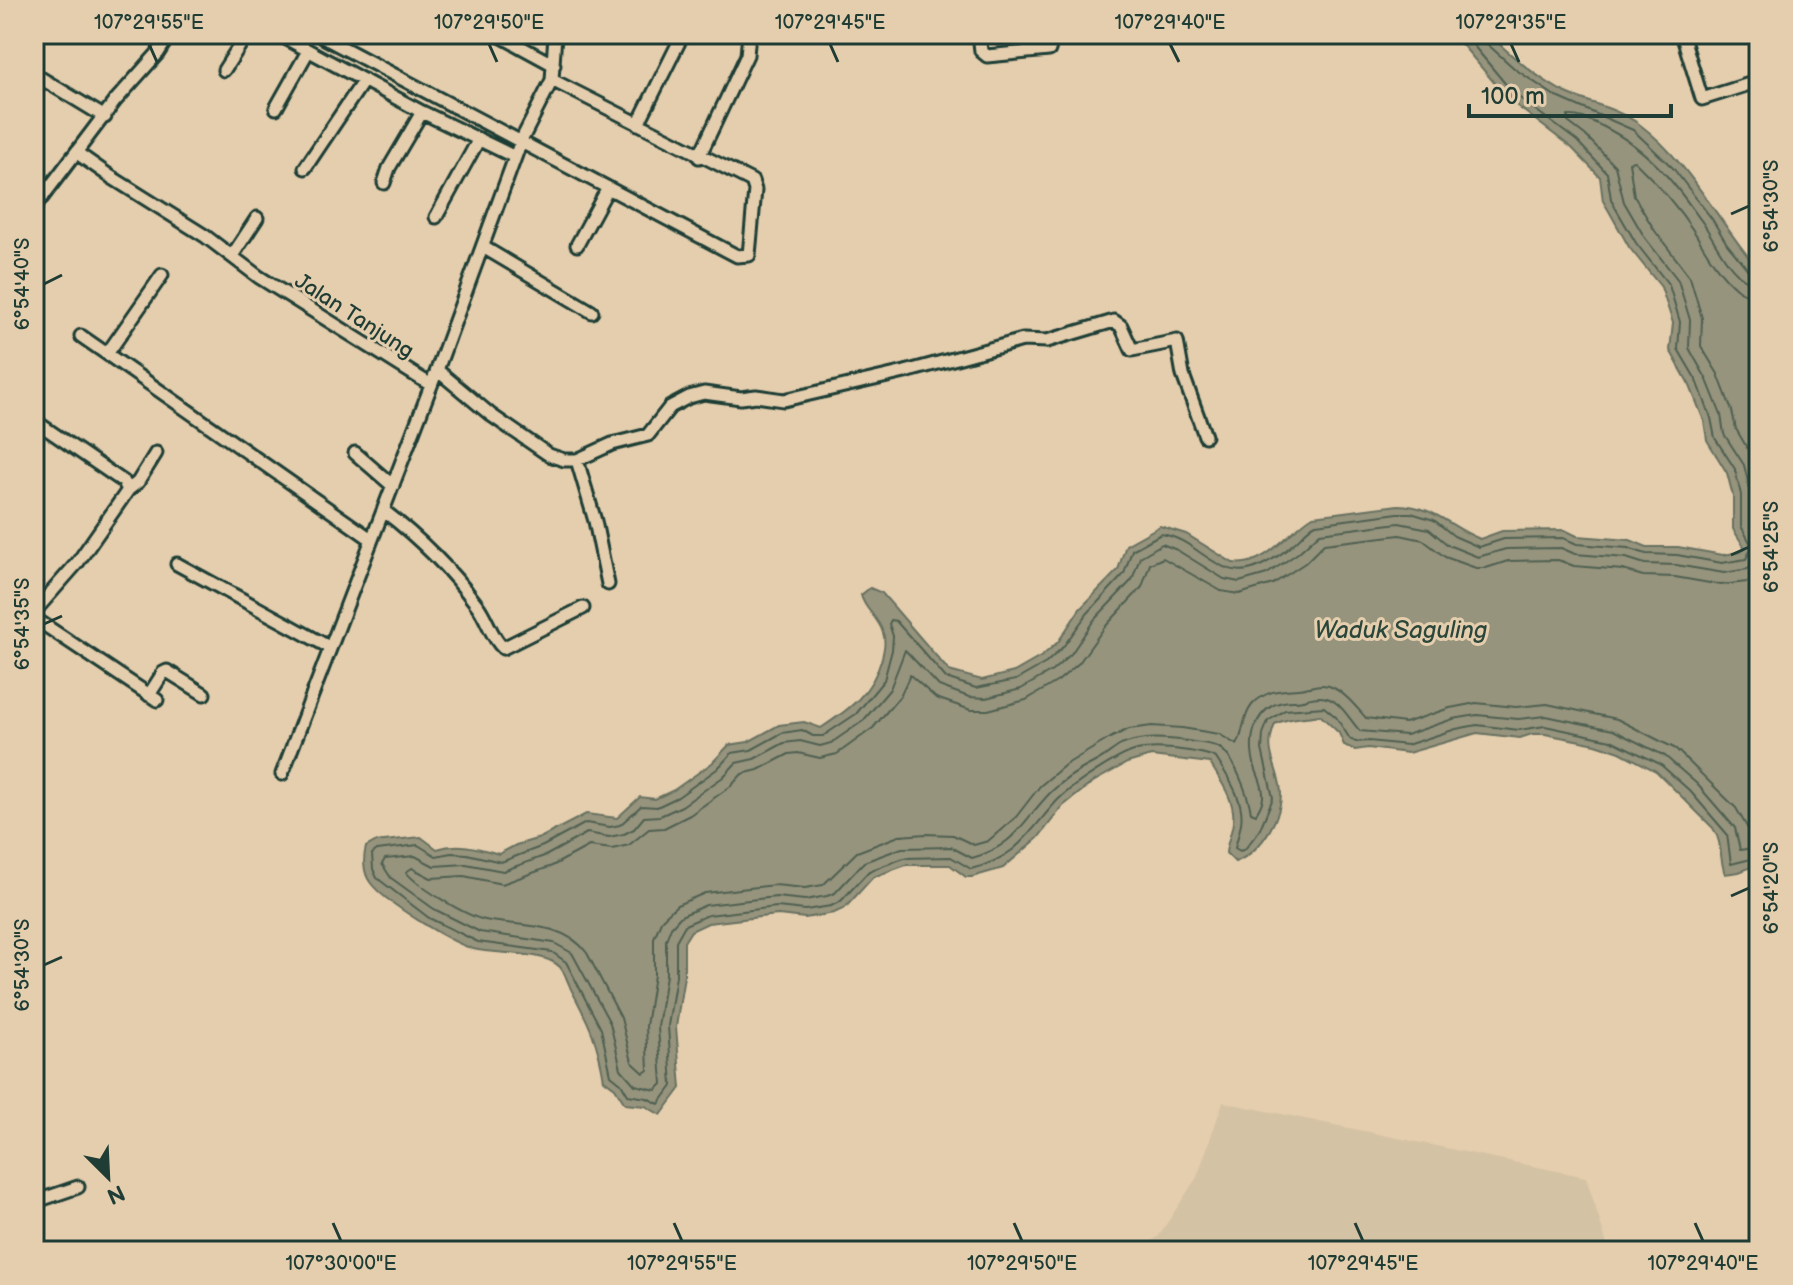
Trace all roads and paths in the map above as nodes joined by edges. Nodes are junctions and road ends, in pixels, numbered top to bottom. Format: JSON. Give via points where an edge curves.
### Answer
{"nodes":[{"id":1,"x":170,"y":34,"type":"edge"},
{"id":2,"x":247,"y":34,"type":"edge"},
{"id":3,"x":278,"y":34,"type":"edge"},
{"id":4,"x":317,"y":34,"type":"edge"},
{"id":5,"x":497,"y":34,"type":"edge"},
{"id":6,"x":555,"y":34,"type":"edge"},
{"id":7,"x":683,"y":34,"type":"edge"},
{"id":8,"x":749,"y":34,"type":"edge"},
{"id":9,"x":979,"y":34,"type":"edge"},
{"id":10,"x":1053,"y":34,"type":"edge"},
{"id":11,"x":1682,"y":34,"type":"edge"},
{"id":12,"x":308,"y":51,"type":"junction"},
{"id":13,"x":554,"y":65,"type":"junction"},
{"id":14,"x":224,"y":70,"type":"dead end"},
{"id":15,"x":34,"y":74,"type":"edge"},
{"id":16,"x":364,"y":80,"type":"junction"},
{"id":17,"x":552,"y":80,"type":"junction"},
{"id":18,"x":1759,"y":81,"type":"edge"},
{"id":19,"x":276,"y":108,"type":"dead end"},
{"id":20,"x":422,"y":112,"type":"junction"},
{"id":21,"x":105,"y":117,"type":"junction"},
{"id":22,"x":638,"y":124,"type":"junction"},
{"id":23,"x":479,"y":139,"type":"junction"},
{"id":24,"x":521,"y":141,"type":"junction"},
{"id":25,"x":77,"y":153,"type":"junction"},
{"id":26,"x":515,"y":157,"type":"junction"},
{"id":27,"x":699,"y":157,"type":"junction"},
{"id":28,"x":305,"y":168,"type":"dead end"},
{"id":29,"x":384,"y":183,"type":"dead end"},
{"id":30,"x":608,"y":188,"type":"junction"},
{"id":31,"x":34,"y":208,"type":"edge"},
{"id":32,"x":436,"y":217,"type":"dead end"},
{"id":33,"x":257,"y":218,"type":"dead end"},
{"id":34,"x":577,"y":245,"type":"dead end"},
{"id":35,"x":483,"y":247,"type":"junction"},
{"id":36,"x":232,"y":256,"type":"junction"},
{"id":37,"x":162,"y":275,"type":"dead end"},
{"id":38,"x":592,"y":312,"type":"dead end"},
{"id":39,"x":81,"y":336,"type":"dead end"},
{"id":40,"x":107,"y":354,"type":"junction"},
{"id":41,"x":437,"y":370,"type":"junction"},
{"id":42,"x":431,"y":385,"type":"junction"},
{"id":43,"x":35,"y":421,"type":"edge"},
{"id":44,"x":1205,"y":436,"type":"dead end"},
{"id":45,"x":156,"y":453,"type":"dead end"},
{"id":46,"x":355,"y":453,"type":"dead end"},
{"id":47,"x":577,"y":460,"type":"junction"},
{"id":48,"x":393,"y":486,"type":"junction"},
{"id":49,"x":128,"y":490,"type":"junction"},
{"id":50,"x":384,"y":511,"type":"junction"},
{"id":51,"x":371,"y":539,"type":"junction"},
{"id":52,"x":177,"y":564,"type":"dead end"},
{"id":53,"x":608,"y":584,"type":"dead end"},
{"id":54,"x":583,"y":608,"type":"dead end"},
{"id":55,"x":34,"y":612,"type":"edge"},
{"id":56,"x":34,"y":618,"type":"edge"},
{"id":57,"x":329,"y":647,"type":"junction"},
{"id":58,"x":204,"y":694,"type":"dead end"},
{"id":59,"x":282,"y":774,"type":"dead end"},
{"id":60,"x":78,"y":1187,"type":"dead end"},
{"id":61,"x":34,"y":1202,"type":"edge"}],
"edges":[{"from":1,"to":21,"type":"street"},
{"from":2,"to":14,"type":"street"},
{"from":3,"to":12,"type":"street"},
{"from":4,"to":24,"type":"street"},
{"from":5,"to":13,"type":"street"},
{"from":6,"to":13,"type":"street"},
{"from":7,"to":22,"type":"street"},
{"from":8,"to":27,"type":"street","via":[[747,55]]},
{"from":9,"to":10,"type":"street","via":[[987,56],[1043,52],[1052,47]]},
{"from":11,"to":18,"type":"street","via":[[1702,99]]},
{"from":12,"to":16,"type":"street"},
{"from":12,"to":19,"type":"street"},
{"from":13,"to":17,"type":"street"},
{"from":15,"to":21,"type":"street"},
{"from":16,"to":20,"type":"street"},
{"from":16,"to":28,"type":"street"},
{"from":17,"to":22,"type":"street"},
{"from":17,"to":24,"type":"street"},
{"from":20,"to":23,"type":"street"},
{"from":20,"to":29,"type":"street"},
{"from":21,"to":25,"type":"street"},
{"from":22,"to":27,"type":"street"},
{"from":23,"to":26,"type":"street"},
{"from":23,"to":32,"type":"street"},
{"from":24,"to":26,"type":"street"},
{"from":24,"to":30,"type":"street"},
{"from":25,"to":31,"type":"street"},
{"from":25,"to":36,"type":"street","name":"Jalan Tanjung"},
{"from":26,"to":35,"type":"street"},
{"from":27,"to":30,"type":"street","via":[[754,185],[751,251],[746,257]]},
{"from":30,"to":34,"type":"street"},
{"from":33,"to":36,"type":"street"},
{"from":35,"to":38,"type":"street"},
{"from":35,"to":41,"type":"street"},
{"from":36,"to":42,"type":"street","name":"Jalan Tanjung"},
{"from":37,"to":40,"type":"street"},
{"from":39,"to":40,"type":"street"},
{"from":40,"to":51,"type":"street"},
{"from":41,"to":42,"type":"street"},
{"from":41,"to":47,"type":"street","via":[[549,455]]},
{"from":42,"to":48,"type":"street"},
{"from":43,"to":49,"type":"street","via":[[124,482]]},
{"from":44,"to":47,"type":"street","via":[[1177,341],[1132,350],[1114,321],[784,400],[704,393],[670,407],[648,435]]},
{"from":45,"to":49,"type":"street"},
{"from":46,"to":48,"type":"street"},
{"from":47,"to":53,"type":"street"},
{"from":48,"to":50,"type":"street"},
{"from":49,"to":55,"type":"street","via":[[78,562]]},
{"from":50,"to":51,"type":"street"},
{"from":50,"to":54,"type":"street","via":[[461,586],[503,648]]},
{"from":51,"to":57,"type":"street"},
{"from":52,"to":57,"type":"street"},
{"from":56,"to":58,"type":"street","via":[[153,697],[167,671]]},
{"from":57,"to":59,"type":"street"},
{"from":60,"to":61,"type":"street"}]}
